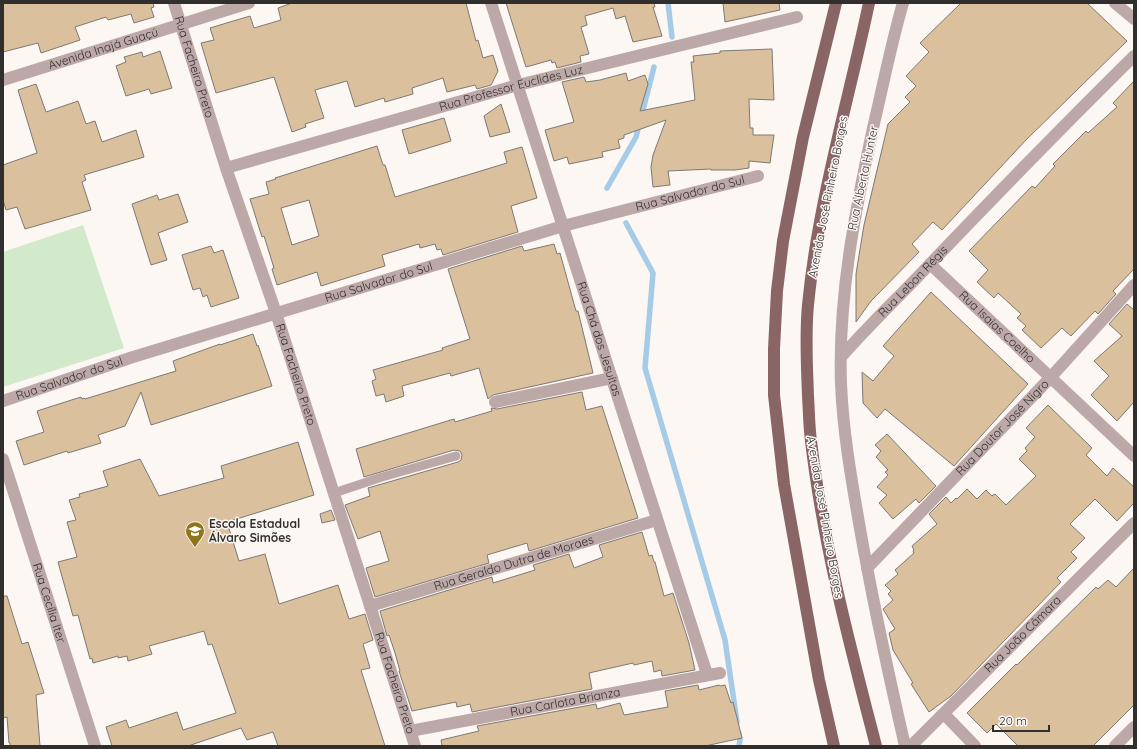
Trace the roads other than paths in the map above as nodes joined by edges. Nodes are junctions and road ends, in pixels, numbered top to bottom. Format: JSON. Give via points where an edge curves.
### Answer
{"nodes":[{"id":1,"x":174,"y":3,"type":"edge"},
{"id":2,"x":249,"y":3,"type":"edge"},
{"id":3,"x":491,"y":3,"type":"edge"},
{"id":4,"x":836,"y":3,"type":"edge"},
{"id":5,"x":869,"y":3,"type":"edge"},
{"id":6,"x":903,"y":3,"type":"edge"},
{"id":7,"x":1115,"y":3,"type":"edge"},
{"id":8,"x":797,"y":17,"type":"dead end"},
{"id":9,"x":1134,"y":19,"type":"edge"},
{"id":10,"x":181,"y":24,"type":"junction"},
{"id":11,"x":1134,"y":56,"type":"edge"},
{"id":12,"x":3,"y":80,"type":"edge"},
{"id":13,"x":518,"y":85,"type":"junction"},
{"id":14,"x":226,"y":168,"type":"junction"},
{"id":15,"x":758,"y":176,"type":"dead end"},
{"id":16,"x":563,"y":226,"type":"junction"},
{"id":17,"x":930,"y":264,"type":"junction"},
{"id":18,"x":1134,"y":285,"type":"edge"},
{"id":19,"x":276,"y":313,"type":"junction"},
{"id":20,"x":842,"y":356,"type":"junction"},
{"id":21,"x":1051,"y":377,"type":"junction"},
{"id":22,"x":612,"y":378,"type":"junction"},
{"id":23,"x":3,"y":401,"type":"edge"},
{"id":24,"x":495,"y":402,"type":"dead end"},
{"id":25,"x":456,"y":456,"type":"dead end"},
{"id":26,"x":1134,"y":456,"type":"edge"},
{"id":27,"x":3,"y":459,"type":"edge"},
{"id":28,"x":334,"y":492,"type":"junction"},
{"id":29,"x":657,"y":520,"type":"junction"},
{"id":30,"x":1134,"y":523,"type":"edge"},
{"id":31,"x":867,"y":568,"type":"junction"},
{"id":32,"x":370,"y":606,"type":"junction"},
{"id":33,"x":720,"y":673,"type":"dead end"},
{"id":34,"x":706,"y":674,"type":"junction"},
{"id":35,"x":944,"y":714,"type":"junction"},
{"id":36,"x":1134,"y":727,"type":"edge"},
{"id":37,"x":410,"y":731,"type":"junction"},
{"id":38,"x":95,"y":746,"type":"edge"},
{"id":39,"x":415,"y":746,"type":"edge"},
{"id":40,"x":834,"y":746,"type":"edge"},
{"id":41,"x":876,"y":746,"type":"edge"},
{"id":42,"x":905,"y":746,"type":"edge"},
{"id":43,"x":911,"y":746,"type":"edge"},
{"id":44,"x":975,"y":746,"type":"edge"},
{"id":45,"x":1115,"y":746,"type":"edge"}],
"edges":[{"from":1,"to":10,"type":"street","name":"Rua Facheiro Preto"},
{"from":2,"to":10,"type":"street","name":"Avenida Inajá Guaçú"},
{"from":3,"to":13,"type":"street","name":"Rua Chá dos Jesuítas"},
{"from":4,"to":40,"type":"main road","via":[[802,137],[777,291],[774,349],[774,394],[784,484]]},
{"from":5,"to":41,"type":"main road","name":"Avenida José Pinheiro Borges","via":[[814,256],[808,306],[806,363],[811,440],[825,527],[846,631]]},
{"from":6,"to":20,"type":"street","name":"Rua Alberta Hunter","via":[[851,234]]},
{"from":7,"to":9,"type":"street"},
{"from":8,"to":13,"type":"street","name":"Rua Professor Euclides Luz"},
{"from":10,"to":12,"type":"street","name":"Avenida Inajá Guaçú"},
{"from":10,"to":14,"type":"street","name":"Rua Facheiro Preto"},
{"from":11,"to":17,"type":"street","name":"Rua Lebon Régis","via":[[1064,124]]},
{"from":13,"to":14,"type":"street","name":"Rua Professor Euclides Luz"},
{"from":13,"to":16,"type":"street","name":"Rua Chá dos Jesuítas"},
{"from":14,"to":19,"type":"street","name":"Rua Facheiro Preto"},
{"from":15,"to":16,"type":"street","name":"Rua Salvador do Sul"},
{"from":16,"to":19,"type":"street","name":"Rua Salvador do Sul"},
{"from":16,"to":22,"type":"street","name":"Rua Chá dos Jesuítas"},
{"from":17,"to":20,"type":"street","name":"Rua Lebon Régis"},
{"from":17,"to":21,"type":"street","name":"Rua Isaias Coelho"},
{"from":18,"to":21,"type":"street","name":"Rua Doutor José Nigro"},
{"from":19,"to":23,"type":"street","name":"Rua Salvador do Sul"},
{"from":19,"to":28,"type":"street","name":"Rua Facheiro Preto"},
{"from":20,"to":31,"type":"street","via":[[842,403],[848,458]]},
{"from":21,"to":26,"type":"street","name":"Rua Isaias Coelho"},
{"from":21,"to":31,"type":"street","name":"Rua Doutor José Nigro"},
{"from":22,"to":24,"type":"street"},
{"from":22,"to":29,"type":"street","name":"Rua Chá dos Jesuítas"},
{"from":25,"to":28,"type":"lane"},
{"from":27,"to":38,"type":"street","name":"Rua Cecília Iter"},
{"from":28,"to":32,"type":"street","name":"Rua Facheiro Preto"},
{"from":29,"to":32,"type":"street","name":"Rua Geraldo Dutra de Moraes"},
{"from":29,"to":34,"type":"street","name":"Rua Chá dos Jesuítas"},
{"from":30,"to":35,"type":"street","name":"Rua João Câmara"},
{"from":31,"to":42,"type":"street"},
{"from":32,"to":37,"type":"street","name":"Rua Facheiro Preto"},
{"from":33,"to":34,"type":"street","name":"Rua Carlota Brianza"},
{"from":34,"to":37,"type":"street","name":"Rua Carlota Brianza"},
{"from":35,"to":43,"type":"street","name":"Rua João Câmara"},
{"from":35,"to":44,"type":"street"},
{"from":36,"to":45,"type":"street"},
{"from":37,"to":39,"type":"street","name":"Rua Facheiro Preto"}]}
